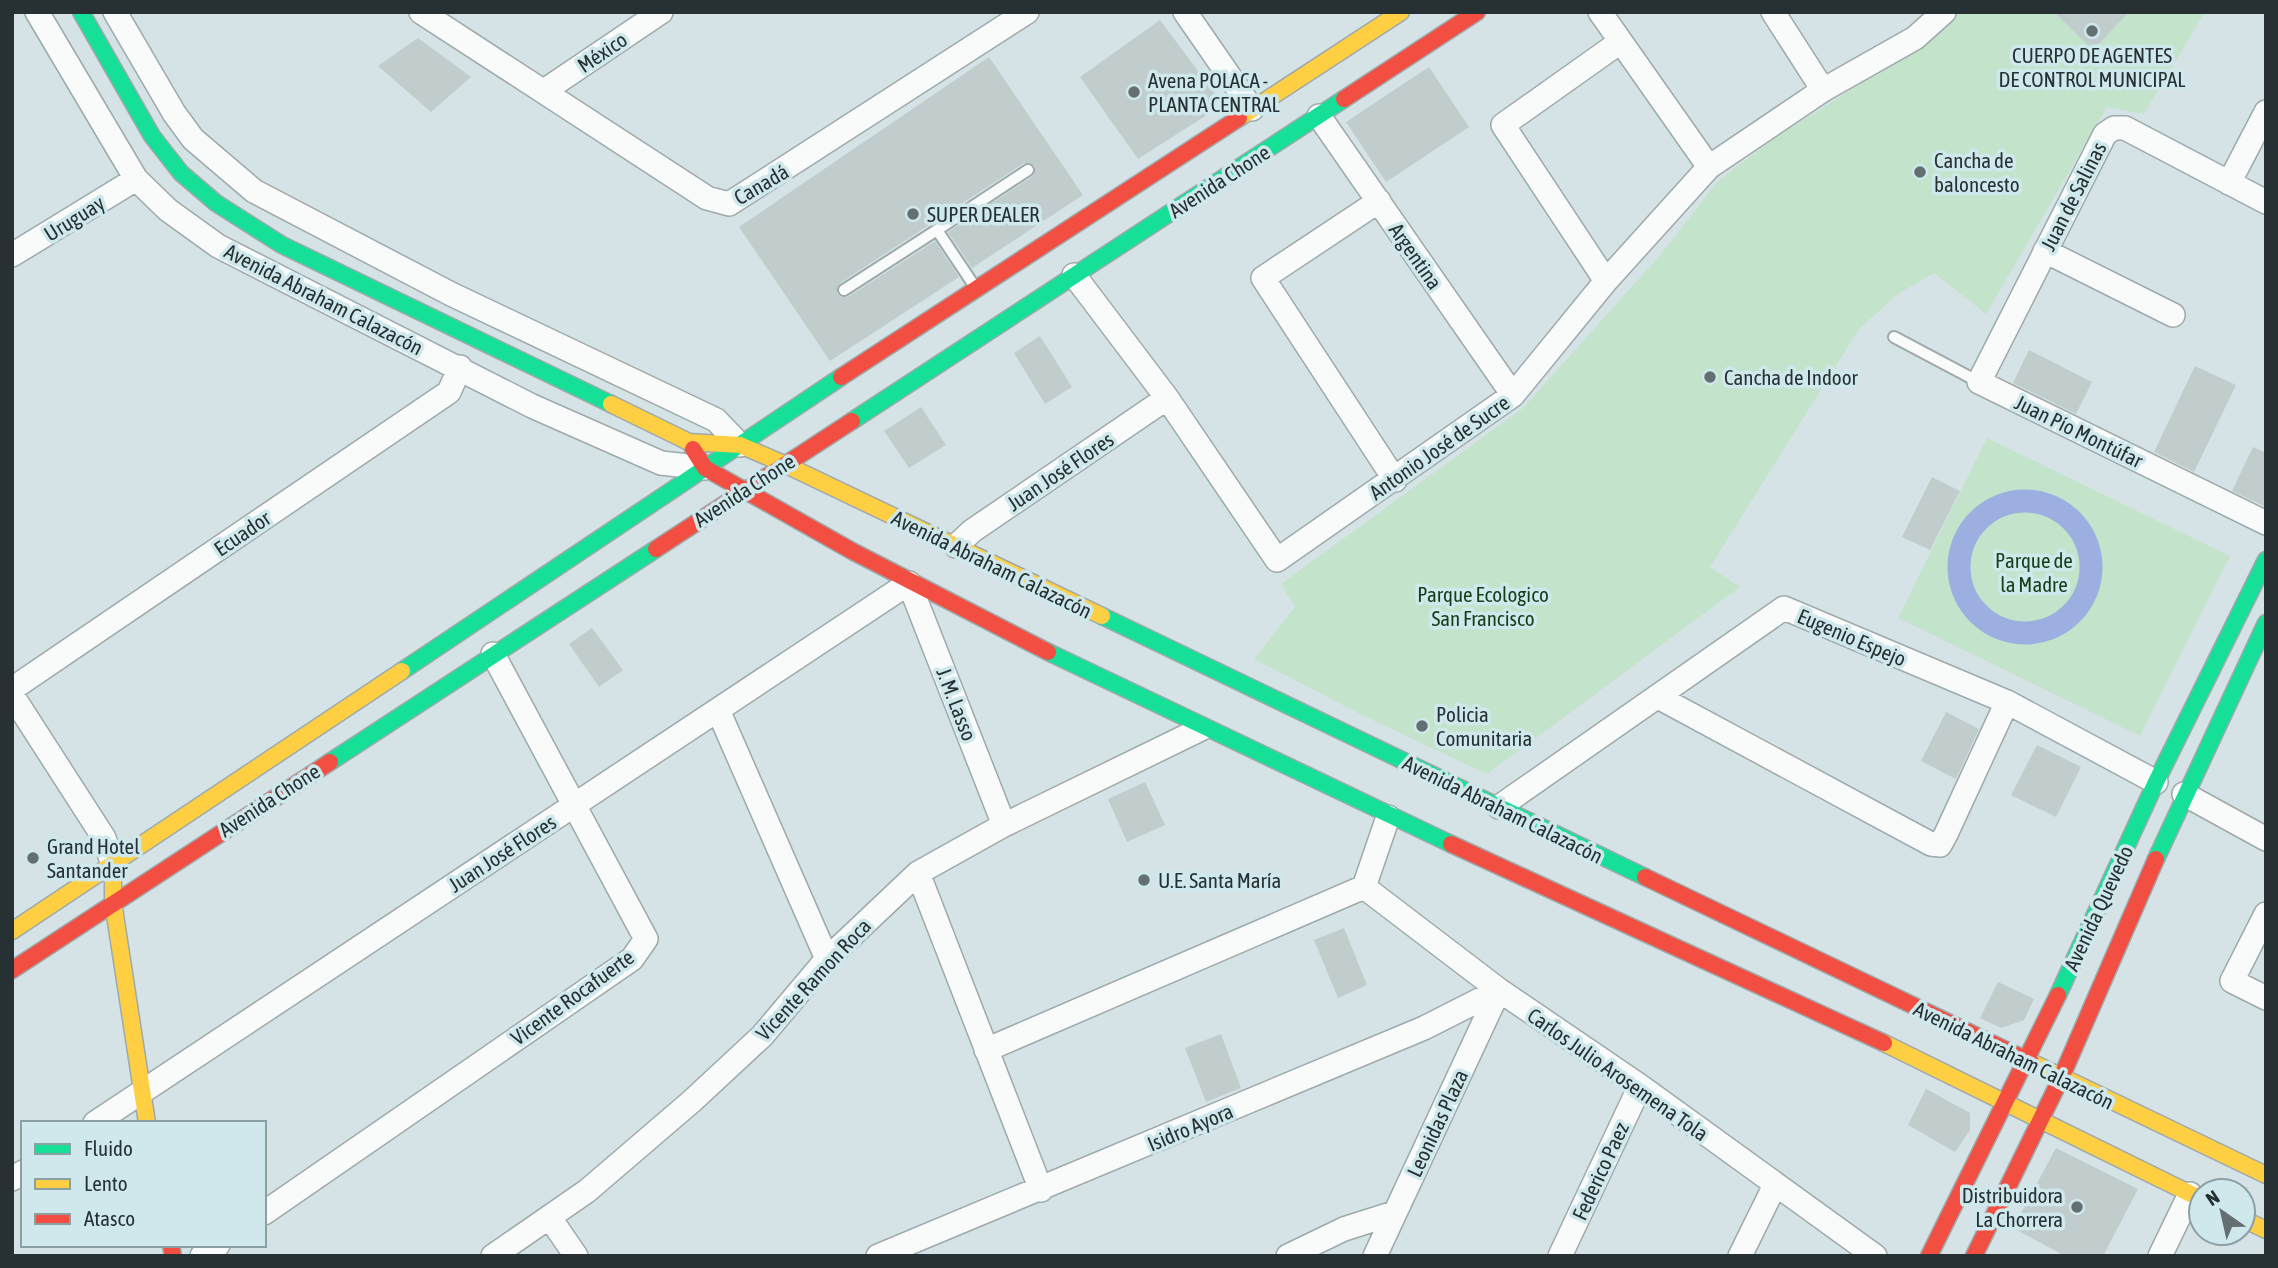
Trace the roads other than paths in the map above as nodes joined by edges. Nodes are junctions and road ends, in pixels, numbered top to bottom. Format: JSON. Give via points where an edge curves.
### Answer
{"nodes":[{"id":1,"x":37,"y":12,"type":"edge"},
{"id":2,"x":81,"y":12,"type":"edge"},
{"id":3,"x":115,"y":12,"type":"edge"},
{"id":4,"x":421,"y":12,"type":"edge"},
{"id":5,"x":661,"y":12,"type":"edge"},
{"id":6,"x":1027,"y":12,"type":"edge"},
{"id":7,"x":1185,"y":12,"type":"edge"},
{"id":8,"x":1401,"y":12,"type":"edge"},
{"id":9,"x":1477,"y":12,"type":"edge"},
{"id":10,"x":1600,"y":12,"type":"edge"},
{"id":11,"x":1773,"y":12,"type":"edge"},
{"id":12,"x":1944,"y":12,"type":"edge"},
{"id":13,"x":1620,"y":42,"type":"junction"},
{"id":14,"x":1823,"y":90,"type":"junction"},
{"id":15,"x":544,"y":91,"type":"junction"},
{"id":16,"x":1252,"y":109,"type":"junction"},
{"id":17,"x":2266,"y":112,"type":"edge"},
{"id":18,"x":1319,"y":116,"type":"junction"},
{"id":19,"x":1709,"y":167,"type":"junction"},
{"id":20,"x":1028,"y":170,"type":"dead end"},
{"id":21,"x":136,"y":179,"type":"junction"},
{"id":22,"x":2229,"y":183,"type":"junction"},
{"id":23,"x":1379,"y":201,"type":"junction"},
{"id":24,"x":2266,"y":202,"type":"edge"},
{"id":25,"x":937,"y":230,"type":"junction"},
{"id":26,"x":2045,"y":251,"type":"junction"},
{"id":27,"x":12,"y":255,"type":"edge"},
{"id":28,"x":1074,"y":275,"type":"junction"},
{"id":29,"x":1606,"y":281,"type":"junction"},
{"id":30,"x":976,"y":289,"type":"junction"},
{"id":31,"x":844,"y":290,"type":"dead end"},
{"id":32,"x":2173,"y":315,"type":"dead end"},
{"id":33,"x":1894,"y":337,"type":"dead end"},
{"id":34,"x":460,"y":367,"type":"junction"},
{"id":35,"x":1979,"y":382,"type":"junction"},
{"id":36,"x":1513,"y":396,"type":"junction"},
{"id":37,"x":1167,"y":398,"type":"junction"},
{"id":38,"x":689,"y":442,"type":"junction"},
{"id":39,"x":740,"y":445,"type":"junction"},
{"id":40,"x":784,"y":464,"type":"junction"},
{"id":41,"x":705,"y":468,"type":"junction"},
{"id":42,"x":1395,"y":480,"type":"junction"},
{"id":43,"x":743,"y":489,"type":"junction"},
{"id":44,"x":2266,"y":523,"type":"edge"},
{"id":45,"x":956,"y":546,"type":"junction"},
{"id":46,"x":2266,"y":560,"type":"edge"},
{"id":47,"x":909,"y":583,"type":"junction"},
{"id":48,"x":2266,"y":622,"type":"edge"},
{"id":49,"x":493,"y":654,"type":"junction"},
{"id":50,"x":12,"y":689,"type":"edge"},
{"id":51,"x":12,"y":695,"type":"edge"},
{"id":52,"x":1660,"y":698,"type":"junction"},
{"id":53,"x":2007,"y":702,"type":"junction"},
{"id":54,"x":718,"y":710,"type":"junction"},
{"id":55,"x":1201,"y":729,"type":"junction"},
{"id":56,"x":2156,"y":782,"type":"junction"},
{"id":57,"x":2184,"y":794,"type":"junction"},
{"id":58,"x":575,"y":806,"type":"junction"},
{"id":59,"x":1499,"y":807,"type":"junction"},
{"id":60,"x":1388,"y":817,"type":"junction"},
{"id":61,"x":1004,"y":825,"type":"junction"},
{"id":62,"x":2266,"y":839,"type":"edge"},
{"id":63,"x":113,"y":865,"type":"junction"},
{"id":64,"x":918,"y":873,"type":"junction"},
{"id":65,"x":1364,"y":887,"type":"junction"},
{"id":66,"x":113,"y":902,"type":"junction"},
{"id":67,"x":2266,"y":914,"type":"edge"},
{"id":68,"x":12,"y":931,"type":"edge"},
{"id":69,"x":827,"y":959,"type":"junction"},
{"id":70,"x":12,"y":970,"type":"edge"},
{"id":71,"x":1499,"y":990,"type":"junction"},
{"id":72,"x":2266,"y":998,"type":"edge"},
{"id":73,"x":986,"y":1050,"type":"junction"},
{"id":74,"x":2027,"y":1062,"type":"junction"},
{"id":75,"x":2062,"y":1079,"type":"junction"},
{"id":76,"x":1640,"y":1086,"type":"junction"},
{"id":77,"x":141,"y":1092,"type":"junction"},
{"id":78,"x":2006,"y":1102,"type":"junction"},
{"id":79,"x":2041,"y":1119,"type":"junction"},
{"id":80,"x":98,"y":1121,"type":"edge"},
{"id":81,"x":147,"y":1121,"type":"edge"},
{"id":82,"x":2266,"y":1175,"type":"edge"},
{"id":83,"x":1775,"y":1185,"type":"junction"},
{"id":84,"x":1041,"y":1190,"type":"junction"},
{"id":85,"x":2187,"y":1193,"type":"edge"},
{"id":86,"x":2187,"y":1210,"type":"edge"},
{"id":87,"x":266,"y":1212,"type":"edge"},
{"id":88,"x":1394,"y":1213,"type":"junction"},
{"id":89,"x":550,"y":1218,"type":"junction"},
{"id":90,"x":493,"y":1256,"type":"edge"},
{"id":91,"x":576,"y":1256,"type":"edge"},
{"id":92,"x":877,"y":1256,"type":"edge"},
{"id":93,"x":1289,"y":1256,"type":"edge"},
{"id":94,"x":1376,"y":1256,"type":"edge"},
{"id":95,"x":1560,"y":1256,"type":"edge"},
{"id":96,"x":1740,"y":1256,"type":"edge"},
{"id":97,"x":1875,"y":1256,"type":"edge"},
{"id":98,"x":1929,"y":1256,"type":"edge"},
{"id":99,"x":1973,"y":1256,"type":"edge"},
{"id":100,"x":2160,"y":1256,"type":"edge"}],
"edges":[{"from":1,"to":21,"type":"street","name":"Avenida Abraham Calazacón"},
{"from":2,"to":38,"type":"main road","name":"Avenida Abraham Calazacón","via":[[149,130],[181,173],[241,220],[282,245]]},
{"from":3,"to":39,"type":"street","name":"Avenida Abraham Calazacón","via":[[193,139],[254,191],[452,294],[716,420]]},
{"from":4,"to":15,"type":"street","name":"Canadá"},
{"from":5,"to":15,"type":"street","name":"México"},
{"from":6,"to":15,"type":"street","name":"Canadá","via":[[729,204],[707,198]]},
{"from":7,"to":16,"type":"street"},
{"from":8,"to":16,"type":"main road","name":"Avenida Chone"},
{"from":9,"to":18,"type":"main road","name":"Avenida Chone"},
{"from":10,"to":13,"type":"street"},
{"from":11,"to":14,"type":"street"},
{"from":12,"to":14,"type":"street","name":"Antonio José de Sucre","via":[[1915,38]]},
{"from":13,"to":19,"type":"street"},
{"from":13,"to":29,"type":"street","via":[[1503,125]]},
{"from":14,"to":19,"type":"street","name":"Antonio José de Sucre"},
{"from":16,"to":30,"type":"main road","name":"Avenida Chone"},
{"from":17,"to":22,"type":"street"},
{"from":18,"to":23,"type":"street","name":"Argentina"},
{"from":18,"to":28,"type":"main road","name":"Avenida Chone"},
{"from":19,"to":29,"type":"street","name":"Antonio José de Sucre"},
{"from":20,"to":25,"type":"lane"},
{"from":21,"to":27,"type":"street","name":"Uruguay"},
{"from":21,"to":34,"type":"street","name":"Avenida Abraham Calazacón","via":[[168,210],[218,246]]},
{"from":22,"to":24,"type":"street","name":"Juan de Salinas"},
{"from":22,"to":26,"type":"street","name":"Juan de Salinas","via":[[2125,128],[2114,128],[2105,134]]},
{"from":23,"to":36,"type":"street","name":"Argentina"},
{"from":23,"to":42,"type":"street","via":[[1263,278]]},
{"from":25,"to":30,"type":"lane"},
{"from":25,"to":31,"type":"lane"},
{"from":26,"to":32,"type":"street"},
{"from":26,"to":35,"type":"street","name":"Juan de Salinas"},
{"from":28,"to":37,"type":"street","name":"Antonio José de Sucre"},
{"from":28,"to":40,"type":"main road","name":"Avenida Chone"},
{"from":29,"to":36,"type":"street","name":"Antonio José de Sucre"},
{"from":30,"to":39,"type":"main road","name":"Avenida Chone"},
{"from":33,"to":35,"type":"lane","name":"Juan Pío Montúfar"},
{"from":34,"to":41,"type":"street","name":"Avenida Abraham Calazacón","via":[[532,406],[661,463]]},
{"from":34,"to":50,"type":"street","name":"Ecuador","via":[[449,392]]},
{"from":35,"to":44,"type":"street","name":"Juan Pío Montúfar"},
{"from":36,"to":42,"type":"street","name":"Antonio José de Sucre"},
{"from":37,"to":42,"type":"street","name":"Antonio José de Sucre","via":[[1277,560]]},
{"from":37,"to":45,"type":"street","name":"Juan José Flores"},
{"from":38,"to":39,"type":"main road","name":"Avenida Abraham Calazacón"},
{"from":38,"to":41,"type":"main road","name":"Avenida Abraham Calazacón"},
{"from":39,"to":40,"type":"main road","name":"Avenida Abraham Calazacón"},
{"from":39,"to":41,"type":"main road","name":"Avenida Chone"},
{"from":40,"to":43,"type":"main road","name":"Avenida Chone"},
{"from":40,"to":45,"type":"main road","name":"Avenida Abraham Calazacón"},
{"from":41,"to":43,"type":"main road","name":"Avenida Abraham Calazacón"},
{"from":41,"to":63,"type":"main road","name":"Avenida Chone"},
{"from":43,"to":47,"type":"main road","name":"Avenida Abraham Calazacón"},
{"from":43,"to":49,"type":"main road","name":"Avenida Chone"},
{"from":45,"to":59,"type":"main road","name":"Avenida Abraham Calazacón"},
{"from":46,"to":56,"type":"main road","name":"Avenida Quevedo"},
{"from":47,"to":54,"type":"street","name":"Juan José Flores"},
{"from":47,"to":55,"type":"main road","name":"Avenida Abraham Calazacón"},
{"from":47,"to":61,"type":"street","name":"J. M. Lasso"},
{"from":48,"to":57,"type":"main road","name":"Avenida Quevedo"},
{"from":49,"to":58,"type":"street","name":"Vicente Rocafuerte"},
{"from":49,"to":66,"type":"main road","name":"Avenida Chone"},
{"from":51,"to":63,"type":"street","via":[[104,838]]},
{"from":52,"to":53,"type":"street","name":"Eugenio Espejo","via":[[1784,608]]},
{"from":52,"to":53,"type":"street","via":[[1931,845],[1940,845],[1946,834]]},
{"from":52,"to":59,"type":"street","name":"Eugenio Espejo"},
{"from":53,"to":56,"type":"street","name":"Eugenio Espejo"},
{"from":54,"to":58,"type":"street","name":"Juan José Flores"},
{"from":54,"to":69,"type":"street"},
{"from":55,"to":60,"type":"main road","name":"Avenida Abraham Calazacón"},
{"from":55,"to":61,"type":"street","name":"Vicente Ramon Roca"},
{"from":56,"to":74,"type":"main road","name":"Avenida Quevedo"},
{"from":57,"to":62,"type":"street"},
{"from":57,"to":75,"type":"main road","name":"Avenida Quevedo"},
{"from":58,"to":77,"type":"street","name":"Juan José Flores"},
{"from":58,"to":87,"type":"street","name":"Vicente Rocafuerte","via":[[646,939],[632,959]]},
{"from":59,"to":74,"type":"main road","name":"Avenida Abraham Calazacón"},
{"from":60,"to":65,"type":"street"},
{"from":60,"to":78,"type":"main road","name":"Avenida Abraham Calazacón"},
{"from":61,"to":64,"type":"street","name":"Vicente Ramon Roca"},
{"from":63,"to":66,"type":"main road"},
{"from":63,"to":68,"type":"main road","name":"Avenida Chone"},
{"from":64,"to":69,"type":"street","name":"Vicente Ramon Roca"},
{"from":64,"to":73,"type":"street"},
{"from":65,"to":71,"type":"street","name":"Carlos Julio Arosemena Tola"},
{"from":65,"to":73,"type":"street"},
{"from":66,"to":70,"type":"main road","name":"Avenida Chone"},
{"from":66,"to":77,"type":"main road"},
{"from":67,"to":72,"type":"street","via":[[2232,981]]},
{"from":69,"to":89,"type":"street","name":"Vicente Ramon Roca","via":[[752,1045],[587,1191]]},
{"from":71,"to":76,"type":"street","name":"Carlos Julio Arosemena Tola"},
{"from":71,"to":84,"type":"street","name":"Isidro Ayora","via":[[1424,1028]]},
{"from":71,"to":88,"type":"street","name":"Leonidas Plaza"},
{"from":73,"to":84,"type":"street"},
{"from":74,"to":75,"type":"main road","name":"Avenida Abraham Calazacón"},
{"from":74,"to":78,"type":"main road","name":"Avenida Quevedo"},
{"from":75,"to":79,"type":"main road","name":"Avenida Quevedo"},
{"from":75,"to":82,"type":"main road","name":"Avenida Abraham Calazacón"},
{"from":76,"to":83,"type":"street","name":"Carlos Julio Arosemena Tola"},
{"from":76,"to":95,"type":"street","name":"Federico Paez"},
{"from":77,"to":80,"type":"street","name":"Juan José Flores"},
{"from":77,"to":81,"type":"main road"},
{"from":78,"to":79,"type":"main road","name":"Avenida Abraham Calazacón"},
{"from":78,"to":98,"type":"main road","name":"Avenida Quevedo"},
{"from":79,"to":85,"type":"main road","name":"Avenida Abraham Calazacón"},
{"from":79,"to":99,"type":"main road","name":"Avenida Quevedo"},
{"from":83,"to":96,"type":"street"},
{"from":83,"to":97,"type":"street","name":"Carlos Julio Arosemena Tola"},
{"from":84,"to":92,"type":"street","name":"Isidro Ayora"},
{"from":86,"to":100,"type":"street"},
{"from":88,"to":93,"type":"street","via":[[1343,1229]]},
{"from":88,"to":94,"type":"street","name":"Leonidas Plaza"},
{"from":89,"to":90,"type":"street","name":"Vicente Ramon Roca"},
{"from":89,"to":91,"type":"street"}]}
